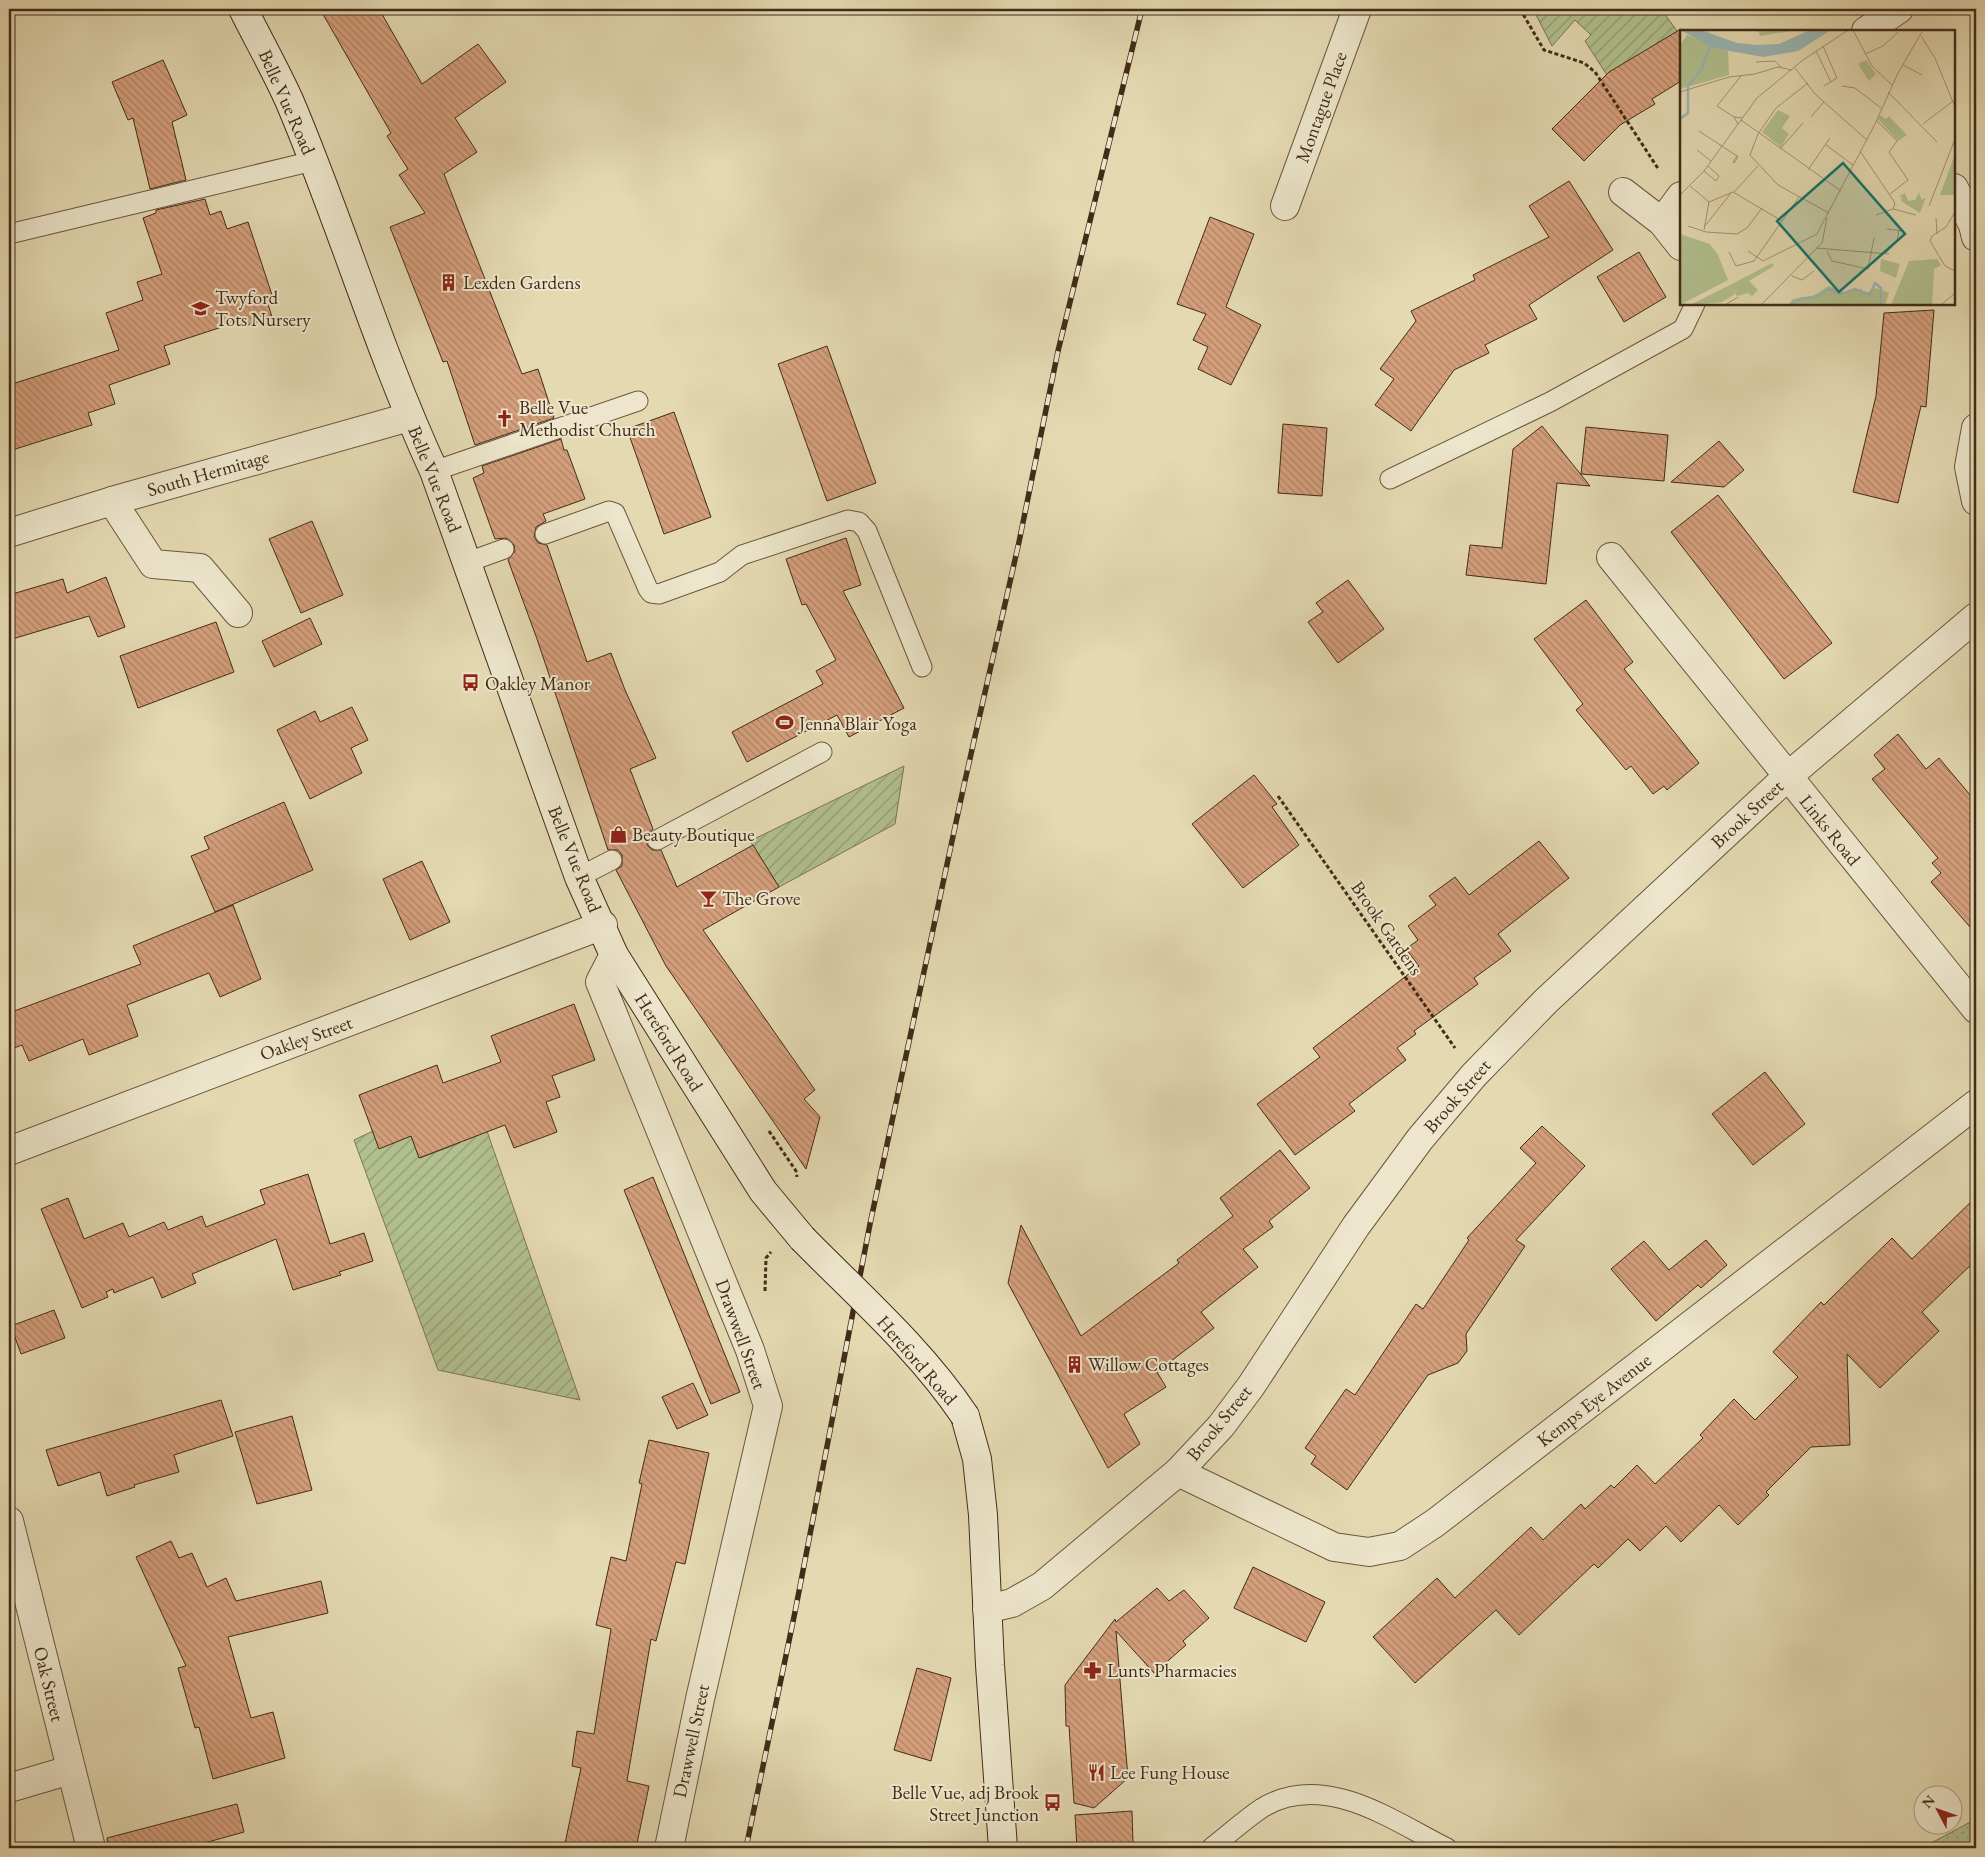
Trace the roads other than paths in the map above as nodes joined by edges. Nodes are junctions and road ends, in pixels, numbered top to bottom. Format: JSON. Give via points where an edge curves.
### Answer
{"nodes":[{"id":1,"x":243,"y":9,"type":"edge"},
{"id":2,"x":1358,"y":9,"type":"edge"},
{"id":3,"x":1899,"y":9,"type":"edge"},
{"id":4,"x":1868,"y":30,"type":"edge"},
{"id":5,"x":313,"y":161,"type":"junction"},
{"id":6,"x":1955,"y":190,"type":"edge"},
{"id":7,"x":1623,"y":192,"type":"dead end"},
{"id":8,"x":1680,"y":198,"type":"edge"},
{"id":9,"x":1285,"y":206,"type":"dead end"},
{"id":10,"x":1662,"y":222,"type":"junction"},
{"id":11,"x":9,"y":234,"type":"edge"},
{"id":12,"x":1976,"y":237,"type":"edge"},
{"id":13,"x":1680,"y":245,"type":"edge"},
{"id":14,"x":1695,"y":305,"type":"edge"},
{"id":15,"x":638,"y":401,"type":"dead end"},
{"id":16,"x":409,"y":417,"type":"junction"},
{"id":17,"x":1976,"y":428,"type":"edge"},
{"id":18,"x":434,"y":471,"type":"junction"},
{"id":19,"x":1390,"y":479,"type":"dead end"},
{"id":20,"x":112,"y":501,"type":"junction"},
{"id":21,"x":1976,"y":501,"type":"edge"},
{"id":22,"x":9,"y":533,"type":"edge"},
{"id":23,"x":544,"y":534,"type":"dead end"},
{"id":24,"x":504,"y":549,"type":"dead end"},
{"id":25,"x":1611,"y":557,"type":"dead end"},
{"id":26,"x":468,"y":562,"type":"junction"},
{"id":27,"x":238,"y":613,"type":"dead end"},
{"id":28,"x":1976,"y":617,"type":"edge"},
{"id":29,"x":922,"y":667,"type":"dead end"},
{"id":30,"x":822,"y":752,"type":"dead end"},
{"id":31,"x":1787,"y":777,"type":"junction"},
{"id":32,"x":657,"y":840,"type":"dead end"},
{"id":33,"x":612,"y":860,"type":"dead end"},
{"id":34,"x":579,"y":877,"type":"junction"},
{"id":35,"x":603,"y":925,"type":"junction"},
{"id":36,"x":614,"y":954,"type":"junction"},
{"id":37,"x":1976,"y":1009,"type":"edge"},
{"id":38,"x":1976,"y":1104,"type":"edge"},
{"id":39,"x":9,"y":1151,"type":"edge"},
{"id":40,"x":1178,"y":1472,"type":"junction"},
{"id":41,"x":9,"y":1520,"type":"edge"},
{"id":42,"x":987,"y":1609,"type":"junction"},
{"id":43,"x":70,"y":1770,"type":"junction"},
{"id":44,"x":9,"y":1788,"type":"edge"},
{"id":45,"x":91,"y":1848,"type":"edge"},
{"id":46,"x":669,"y":1848,"type":"edge"},
{"id":47,"x":1004,"y":1848,"type":"edge"},
{"id":48,"x":1210,"y":1848,"type":"edge"},
{"id":49,"x":1447,"y":1848,"type":"edge"}],
"edges":[{"from":1,"to":5,"type":"street","name":"Belle Vue Road","via":[[288,99]]},
{"from":2,"to":9,"type":"street","name":"Montague Place"},
{"from":3,"to":4,"type":"street"},
{"from":5,"to":11,"type":"lane"},
{"from":5,"to":16,"type":"street","name":"Belle Vue Road"},
{"from":6,"to":12,"type":"street"},
{"from":7,"to":10,"type":"street"},
{"from":8,"to":10,"type":"street"},
{"from":10,"to":13,"type":"street"},
{"from":14,"to":19,"type":"lane","via":[[1683,329],[1550,402]]},
{"from":15,"to":18,"type":"lane"},
{"from":16,"to":18,"type":"street","name":"Belle Vue Road"},
{"from":16,"to":20,"type":"street","name":"South Hermitage"},
{"from":17,"to":21,"type":"street","via":[[1969,467]]},
{"from":18,"to":26,"type":"street","name":"Belle Vue Road"},
{"from":20,"to":22,"type":"street","name":"South Hermitage"},
{"from":20,"to":27,"type":"street","via":[[154,564],[200,568]]},
{"from":23,"to":29,"type":"lane","via":[[609,511],[615,513],[648,589],[659,594],[720,572],[742,555],[848,520],[859,522],[867,530]]},
{"from":24,"to":26,"type":"lane"},
{"from":25,"to":31,"type":"street","name":"Links Road"},
{"from":26,"to":34,"type":"street","name":"Belle Vue Road"},
{"from":28,"to":31,"type":"street","name":"Brook Street"},
{"from":30,"to":32,"type":"lane"},
{"from":31,"to":37,"type":"street","name":"Links Road"},
{"from":31,"to":40,"type":"street","name":"Brook Street","via":[[1546,1001],[1474,1075],[1420,1139],[1356,1226],[1251,1386],[1221,1426]]},
{"from":33,"to":34,"type":"lane"},
{"from":34,"to":35,"type":"street","name":"Belle Vue Road"},
{"from":35,"to":36,"type":"street","name":"Belle Vue Road"},
{"from":35,"to":39,"type":"street","name":"Oakley Street"},
{"from":36,"to":42,"type":"street","name":"Hereford Road","bridge":true,"via":[[763,1191],[802,1238],[923,1361],[965,1416],[977,1459],[984,1515]]},
{"from":36,"to":46,"type":"street","name":"Drawwell Street","via":[[600,982],[750,1350],[768,1406]]},
{"from":38,"to":40,"type":"street","name":"Kemps Eye Avenue","via":[[1435,1524],[1400,1546],[1369,1552],[1334,1547]]},
{"from":40,"to":42,"type":"street","name":"Brook Street","via":[[1042,1586],[1012,1603]]},
{"from":41,"to":43,"type":"street","name":"Oak Street"},
{"from":42,"to":47,"type":"street","name":"Hereford Road"},
{"from":43,"to":44,"type":"street"},
{"from":43,"to":45,"type":"street","name":"Oak Street"},
{"from":48,"to":49,"type":"lane","via":[[1263,1808],[1298,1795],[1326,1795],[1361,1804]]}]}
